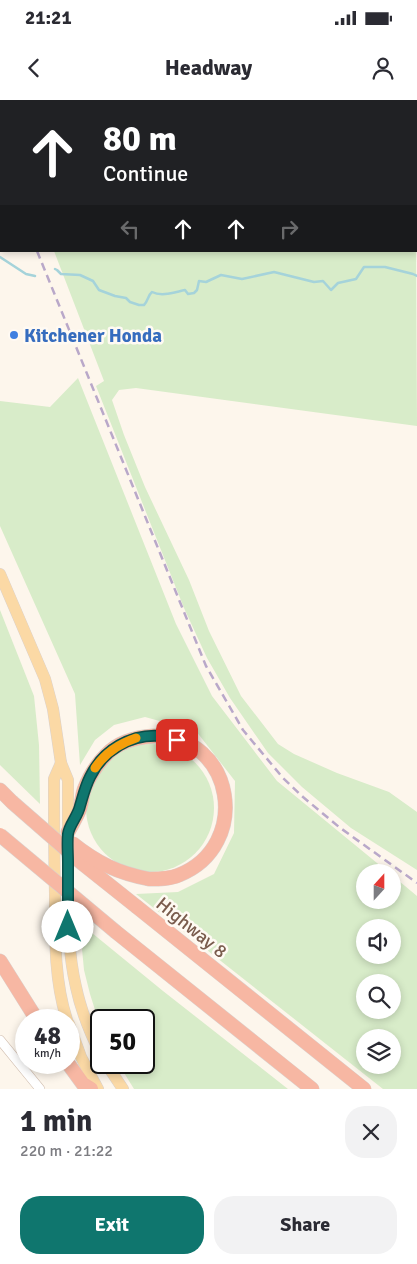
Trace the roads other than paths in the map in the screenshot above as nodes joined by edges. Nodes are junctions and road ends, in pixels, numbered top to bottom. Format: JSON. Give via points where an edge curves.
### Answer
{"nodes":[{"id":1,"x":0,"y":574,"type":"edge"},
{"id":2,"x":61,"y":763,"type":"junction"},
{"id":3,"x":0,"y":790,"type":"edge"},
{"id":4,"x":12,"y":802,"type":"junction"},
{"id":5,"x":68,"y":832,"type":"junction"},
{"id":6,"x":0,"y":835,"type":"edge"},
{"id":7,"x":0,"y":960,"type":"edge"},
{"id":8,"x":31,"y":1009,"type":"edge"},
{"id":9,"x":65,"y":1009,"type":"edge"},
{"id":10,"x":90,"y":1031,"type":"edge"},
{"id":11,"x":0,"y":1040,"type":"edge"},
{"id":12,"x":80,"y":1054,"type":"edge"},
{"id":13,"x":76,"y":1074,"type":"edge"},
{"id":14,"x":113,"y":1074,"type":"edge"},
{"id":15,"x":40,"y":1089,"type":"edge"},
{"id":16,"x":91,"y":1089,"type":"edge"},
{"id":17,"x":98,"y":1089,"type":"edge"},
{"id":18,"x":123,"y":1089,"type":"edge"},
{"id":19,"x":312,"y":1089,"type":"edge"},
{"id":20,"x":364,"y":1089,"type":"edge"}],
"edges":[{"from":1,"to":2,"type":"main road","via":[[44,679],[53,709]]},
{"from":2,"to":5,"type":"main road","via":[[68,780]]},
{"from":2,"to":9,"type":"main road","via":[[54,779],[55,920],[57,965]]},
{"from":3,"to":4,"type":"highway","name":"Highway 8"},
{"from":4,"to":5,"type":"highway","bridge":true,"via":[[30,810],[99,862],[149,879],[178,876],[191,870],[212,851],[224,824],[223,784],[210,762],[188,744],[163,736],[140,737],[117,746],[98,763]]},
{"from":4,"to":20,"type":"highway","name":"Highway 8","bridge":true,"via":[[83,864]]},
{"from":5,"to":10,"type":"main road","via":[[71,960]]},
{"from":6,"to":19,"type":"highway","bridge":true},
{"from":7,"to":8,"type":"highway"},
{"from":11,"to":15,"type":"street"},
{"from":12,"to":17,"type":"main road"},
{"from":13,"to":16,"type":"highway"},
{"from":14,"to":18,"type":"main road"}]}
